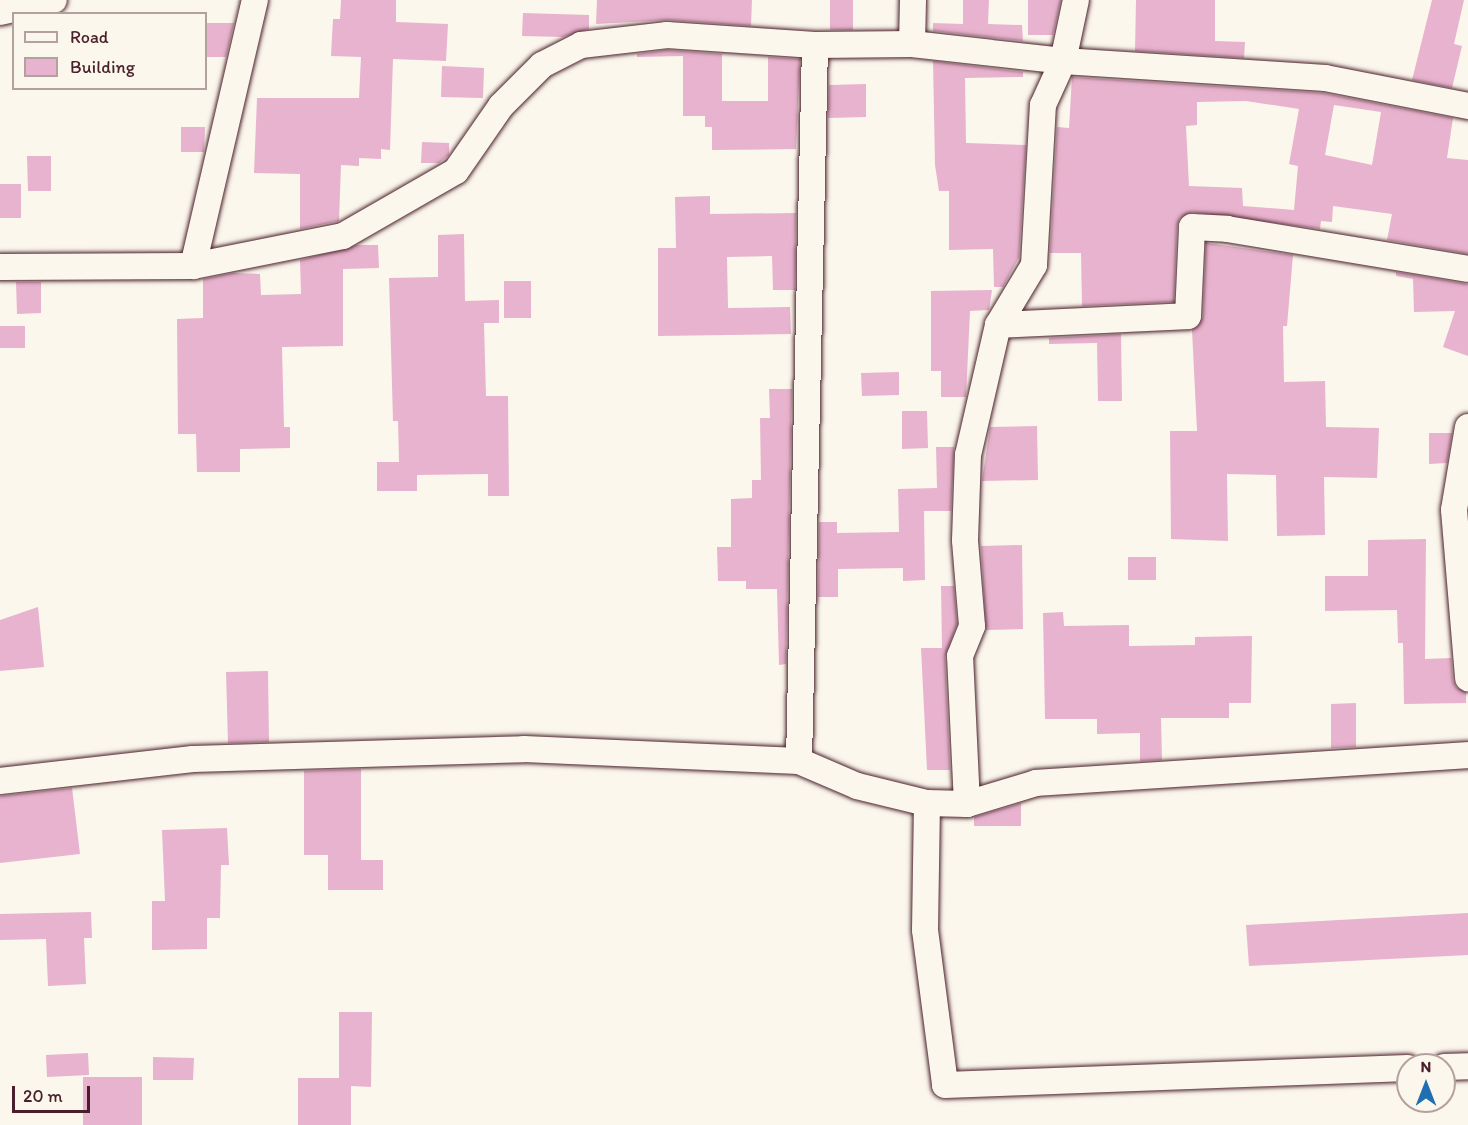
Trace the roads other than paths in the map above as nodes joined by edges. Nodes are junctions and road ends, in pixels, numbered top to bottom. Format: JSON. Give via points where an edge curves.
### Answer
{"nodes":[{"id":1,"x":54,"y":0,"type":"edge"},
{"id":2,"x":255,"y":0,"type":"edge"},
{"id":3,"x":913,"y":0,"type":"edge"},
{"id":4,"x":1076,"y":0,"type":"edge"},
{"id":5,"x":0,"y":12,"type":"edge"},
{"id":6,"x":815,"y":45,"type":"junction"},
{"id":7,"x":912,"y":45,"type":"junction"},
{"id":8,"x":1063,"y":62,"type":"junction"},
{"id":9,"x":1468,"y":106,"type":"edge"},
{"id":10,"x":193,"y":266,"type":"junction"},
{"id":11,"x":0,"y":267,"type":"edge"},
{"id":12,"x":1468,"y":269,"type":"edge"},
{"id":13,"x":998,"y":326,"type":"junction"},
{"id":14,"x":1468,"y":427,"type":"edge"},
{"id":15,"x":1464,"y":598,"type":"edge"},
{"id":16,"x":1468,"y":678,"type":"edge"},
{"id":17,"x":1468,"y":755,"type":"edge"},
{"id":18,"x":799,"y":760,"type":"junction"},
{"id":19,"x":0,"y":781,"type":"edge"},
{"id":20,"x":927,"y":803,"type":"junction"},
{"id":21,"x":967,"y":804,"type":"junction"},
{"id":22,"x":1396,"y":1068,"type":"edge"}],
"edges":[{"from":1,"to":5,"type":"street"},
{"from":2,"to":10,"type":"street"},
{"from":3,"to":7,"type":"street"},
{"from":4,"to":8,"type":"street"},
{"from":6,"to":7,"type":"street"},
{"from":6,"to":10,"type":"street","via":[[667,35],[580,45],[542,65],[501,106],[456,171],[343,236]]},
{"from":6,"to":18,"type":"street"},
{"from":7,"to":8,"type":"street"},
{"from":8,"to":9,"type":"street","via":[[1324,78]]},
{"from":8,"to":13,"type":"street","via":[[1043,105],[1034,265]]},
{"from":10,"to":11,"type":"street"},
{"from":12,"to":13,"type":"street","via":[[1227,229],[1192,227],[1188,316]]},
{"from":13,"to":21,"type":"street","via":[[969,455],[965,540],[972,626],[960,656]]},
{"from":14,"to":15,"type":"street","via":[[1454,510]]},
{"from":15,"to":16,"type":"street"},
{"from":17,"to":21,"type":"street","via":[[1036,783]]},
{"from":18,"to":19,"type":"street","via":[[524,749],[193,759]]},
{"from":18,"to":20,"type":"street","via":[[857,786]]},
{"from":20,"to":21,"type":"street"},
{"from":20,"to":22,"type":"street","via":[[925,930],[945,1085]]}]}
